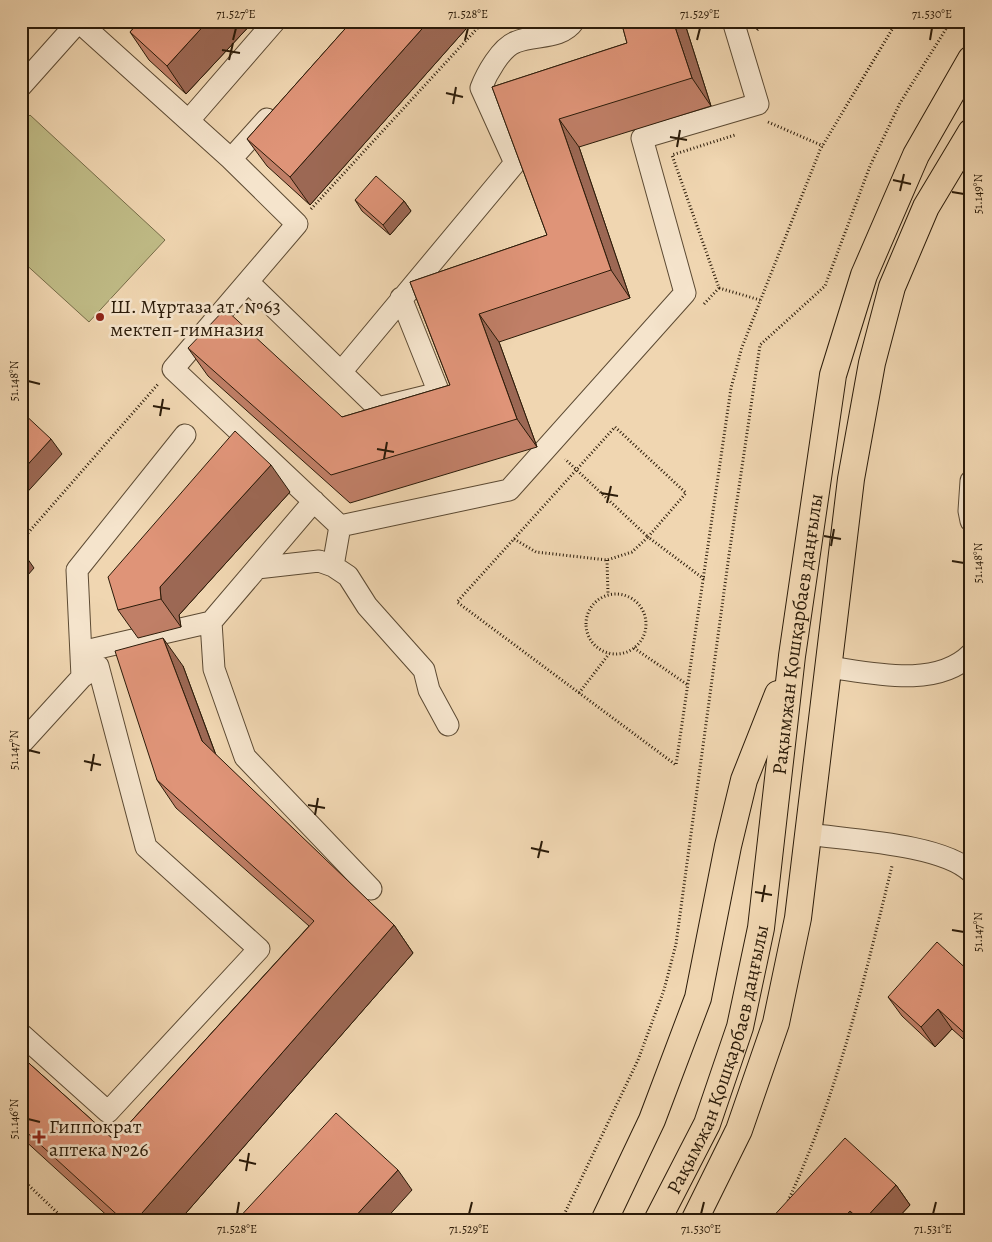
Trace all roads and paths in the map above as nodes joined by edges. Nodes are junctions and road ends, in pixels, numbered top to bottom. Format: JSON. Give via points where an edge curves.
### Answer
{"nodes":[{"id":1,"x":275,"y":21,"type":"edge"},
{"id":2,"x":484,"y":21,"type":"edge"},
{"id":3,"x":574,"y":21,"type":"edge"},
{"id":4,"x":733,"y":21,"type":"edge"},
{"id":5,"x":897,"y":21,"type":"edge"},
{"id":6,"x":951,"y":21,"type":"edge"},
{"id":7,"x":79,"y":22,"type":"edge"},
{"id":8,"x":971,"y":59,"type":"edge"},
{"id":9,"x":21,"y":86,"type":"edge"},
{"id":10,"x":282,"y":101,"type":"edge"},
{"id":11,"x":189,"y":120,"type":"junction"},
{"id":12,"x":971,"y":132,"type":"edge"},
{"id":13,"x":231,"y":159,"type":"junction"},
{"id":14,"x":297,"y":224,"type":"junction"},
{"id":15,"x":248,"y":282,"type":"junction"},
{"id":16,"x":719,"y":288,"type":"dead end"},
{"id":17,"x":402,"y":298,"type":"junction"},
{"id":18,"x":760,"y":300,"type":"junction"},
{"id":19,"x":173,"y":368,"type":"junction"},
{"id":20,"x":340,"y":372,"type":"junction"},
{"id":21,"x":185,"y":436,"type":"dead end"},
{"id":22,"x":971,"y":481,"type":"edge"},
{"id":23,"x":314,"y":501,"type":"junction"},
{"id":24,"x":971,"y":521,"type":"edge"},
{"id":25,"x":340,"y":526,"type":"junction"},
{"id":26,"x":648,"y":537,"type":"junction"},
{"id":27,"x":514,"y":539,"type":"junction"},
{"id":28,"x":21,"y":541,"type":"edge"},
{"id":29,"x":607,"y":560,"type":"junction"},
{"id":30,"x":333,"y":566,"type":"junction"},
{"id":31,"x":257,"y":568,"type":"junction"},
{"id":32,"x":704,"y":579,"type":"junction"},
{"id":33,"x":608,"y":594,"type":"junction"},
{"id":34,"x":211,"y":622,"type":"junction"},
{"id":35,"x":634,"y":648,"type":"junction"},
{"id":36,"x":81,"y":652,"type":"junction"},
{"id":37,"x":609,"y":654,"type":"junction"},
{"id":38,"x":971,"y":654,"type":"edge"},
{"id":39,"x":792,"y":656,"type":"junction"},
{"id":40,"x":828,"y":667,"type":"junction"},
{"id":41,"x":82,"y":678,"type":"junction"},
{"id":42,"x":688,"y":685,"type":"junction"},
{"id":43,"x":579,"y":693,"type":"junction"},
{"id":44,"x":448,"y":725,"type":"dead end"},
{"id":45,"x":21,"y":744,"type":"edge"},
{"id":46,"x":808,"y":834,"type":"junction"},
{"id":47,"x":897,"y":846,"type":"junction"},
{"id":48,"x":971,"y":872,"type":"edge"},
{"id":49,"x":371,"y":889,"type":"dead end"},
{"id":50,"x":21,"y":1034,"type":"edge"},
{"id":51,"x":21,"y":1178,"type":"edge"},
{"id":52,"x":787,"y":1203,"type":"edge"},
{"id":53,"x":66,"y":1221,"type":"edge"},
{"id":54,"x":561,"y":1221,"type":"edge"},
{"id":55,"x":604,"y":1221,"type":"edge"},
{"id":56,"x":657,"y":1221,"type":"edge"},
{"id":57,"x":694,"y":1221,"type":"edge"}],
"edges":[{"from":1,"to":11,"type":"street"},
{"from":2,"to":14,"type":"path"},
{"from":3,"to":17,"type":"street","via":[[560,33],[514,42],[488,70],[481,88],[515,162]]},
{"from":4,"to":25,"type":"street","via":[[758,104],[642,138],[685,293],[509,490]]},
{"from":5,"to":18,"type":"path","via":[[820,150]]},
{"from":6,"to":54,"type":"path","via":[[900,103],[870,166],[825,286],[760,345],[676,944],[664,990],[638,1060]]},
{"from":7,"to":9,"type":"street"},
{"from":7,"to":11,"type":"street"},
{"from":8,"to":39,"type":"main road","name":"Рақымжан Қошқарбаев даңғылы","via":[[916,154],[864,275],[833,375]]},
{"from":10,"to":13,"type":"street"},
{"from":11,"to":13,"type":"street"},
{"from":12,"to":40,"type":"main road","name":"Рақымжан Қошқарбаев даңғылы","via":[[922,216],[892,287],[872,363],[851,478]]},
{"from":13,"to":14,"type":"street"},
{"from":14,"to":15,"type":"street"},
{"from":15,"to":19,"type":"street"},
{"from":15,"to":20,"type":"street"},
{"from":16,"to":18,"type":"path"},
{"from":17,"to":20,"type":"street"},
{"from":17,"to":20,"type":"street","via":[[439,393],[378,408]]},
{"from":18,"to":32,"type":"path","via":[[742,347],[732,388]]},
{"from":19,"to":23,"type":"street"},
{"from":19,"to":28,"type":"path"},
{"from":21,"to":36,"type":"street","via":[[77,570]]},
{"from":22,"to":24,"type":"street"},
{"from":23,"to":25,"type":"street"},
{"from":23,"to":31,"type":"street"},
{"from":25,"to":30,"type":"street"},
{"from":26,"to":27,"type":"path","via":[[686,493],[615,427]]},
{"from":26,"to":29,"type":"path","via":[[632,552]]},
{"from":26,"to":32,"type":"path"},
{"from":27,"to":29,"type":"path","via":[[536,552]]},
{"from":27,"to":43,"type":"path","via":[[457,602]]},
{"from":29,"to":33,"type":"path"},
{"from":30,"to":31,"type":"street","via":[[318,561]]},
{"from":30,"to":44,"type":"street","via":[[348,576],[367,606],[424,670],[429,690]]},
{"from":31,"to":34,"type":"street"},
{"from":32,"to":42,"type":"path"},
{"from":33,"to":35,"type":"path","via":[[626,594],[641,606],[646,615],[644,636]]},
{"from":33,"to":37,"type":"path","via":[[593,603],[585,622],[591,642]]},
{"from":34,"to":36,"type":"street"},
{"from":34,"to":49,"type":"street","via":[[214,669],[245,757]]},
{"from":35,"to":37,"type":"path"},
{"from":35,"to":42,"type":"path"},
{"from":36,"to":41,"type":"street"},
{"from":37,"to":43,"type":"path"},
{"from":38,"to":40,"type":"street","via":[[942,673],[892,676]]},
{"from":39,"to":55,"type":"main road","via":[[744,780],[698,998],[652,1120]]},
{"from":39,"to":56,"type":"main road","name":"Рақымжан Қошқарбаев даңғылы","via":[[761,928],[740,1028],[707,1124]]},
{"from":40,"to":46,"type":"main road","name":"Рақымжан Қошқарбаев даңғылы"},
{"from":41,"to":45,"type":"street"},
{"from":41,"to":50,"type":"street","via":[[98,666],[146,847],[259,949],[108,1112]]},
{"from":42,"to":43,"type":"path","via":[[676,765]]},
{"from":46,"to":47,"type":"street"},
{"from":46,"to":57,"type":"main road","name":"Рақымжан Қошқарбаев даңғылы","via":[[798,918],[776,1024],[739,1130]]},
{"from":47,"to":48,"type":"street","via":[[927,850],[961,862]]},
{"from":47,"to":52,"type":"path","via":[[848,1042],[803,1168]]},
{"from":51,"to":53,"type":"path"}]}
